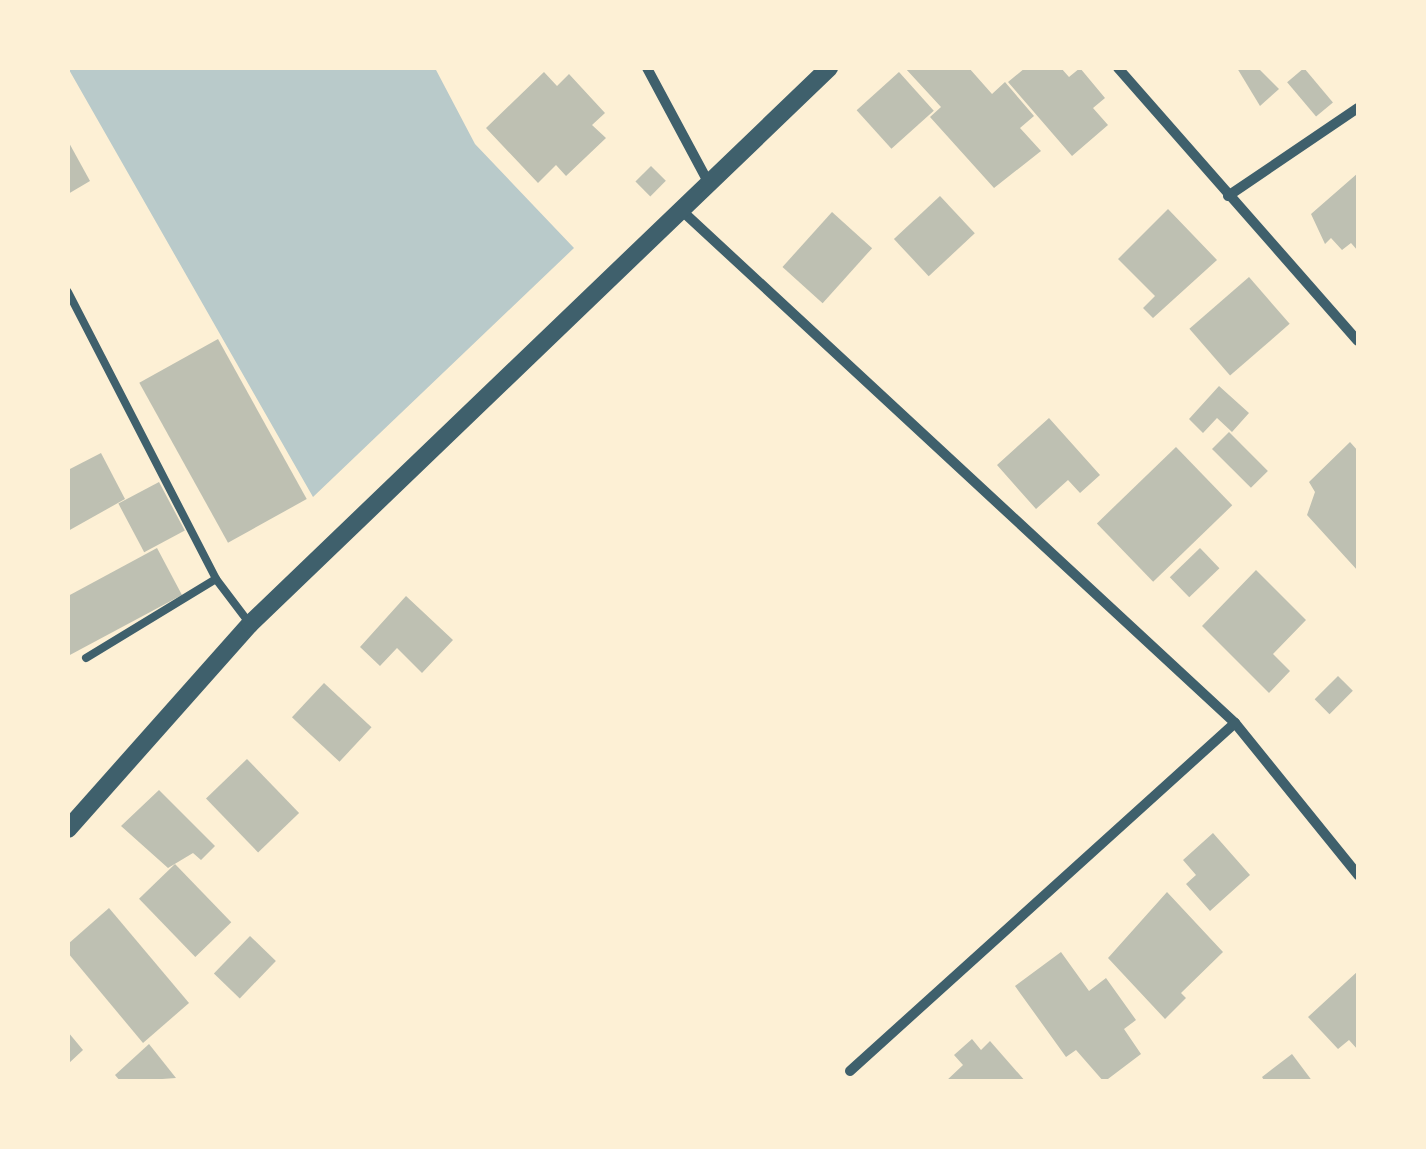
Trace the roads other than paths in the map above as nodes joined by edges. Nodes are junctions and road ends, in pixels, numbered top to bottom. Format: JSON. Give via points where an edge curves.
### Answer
{"nodes":[{"id":1,"x":647,"y":68,"type":"edge"},
{"id":2,"x":829,"y":68,"type":"edge"},
{"id":3,"x":1118,"y":68,"type":"edge"},
{"id":4,"x":1358,"y":108,"type":"edge"},
{"id":5,"x":708,"y":182,"type":"junction"},
{"id":6,"x":1228,"y":196,"type":"junction"},
{"id":7,"x":680,"y":209,"type":"junction"},
{"id":8,"x":68,"y":292,"type":"edge"},
{"id":9,"x":1358,"y":341,"type":"edge"},
{"id":10,"x":216,"y":579,"type":"junction"},
{"id":11,"x":250,"y":624,"type":"junction"},
{"id":12,"x":86,"y":658,"type":"dead end"},
{"id":13,"x":1235,"y":724,"type":"junction"},
{"id":14,"x":68,"y":829,"type":"edge"},
{"id":15,"x":1358,"y":876,"type":"edge"},
{"id":16,"x":850,"y":1071,"type":"dead end"}],
"edges":[{"from":1,"to":5,"type":"street"},
{"from":2,"to":5,"type":"street"},
{"from":3,"to":6,"type":"street"},
{"from":4,"to":6,"type":"street"},
{"from":5,"to":7,"type":"street"},
{"from":6,"to":9,"type":"street"},
{"from":7,"to":11,"type":"street"},
{"from":7,"to":13,"type":"street"},
{"from":8,"to":10,"type":"lane"},
{"from":10,"to":11,"type":"lane"},
{"from":10,"to":12,"type":"lane"},
{"from":11,"to":14,"type":"street"},
{"from":13,"to":15,"type":"street"},
{"from":13,"to":16,"type":"street"}]}
